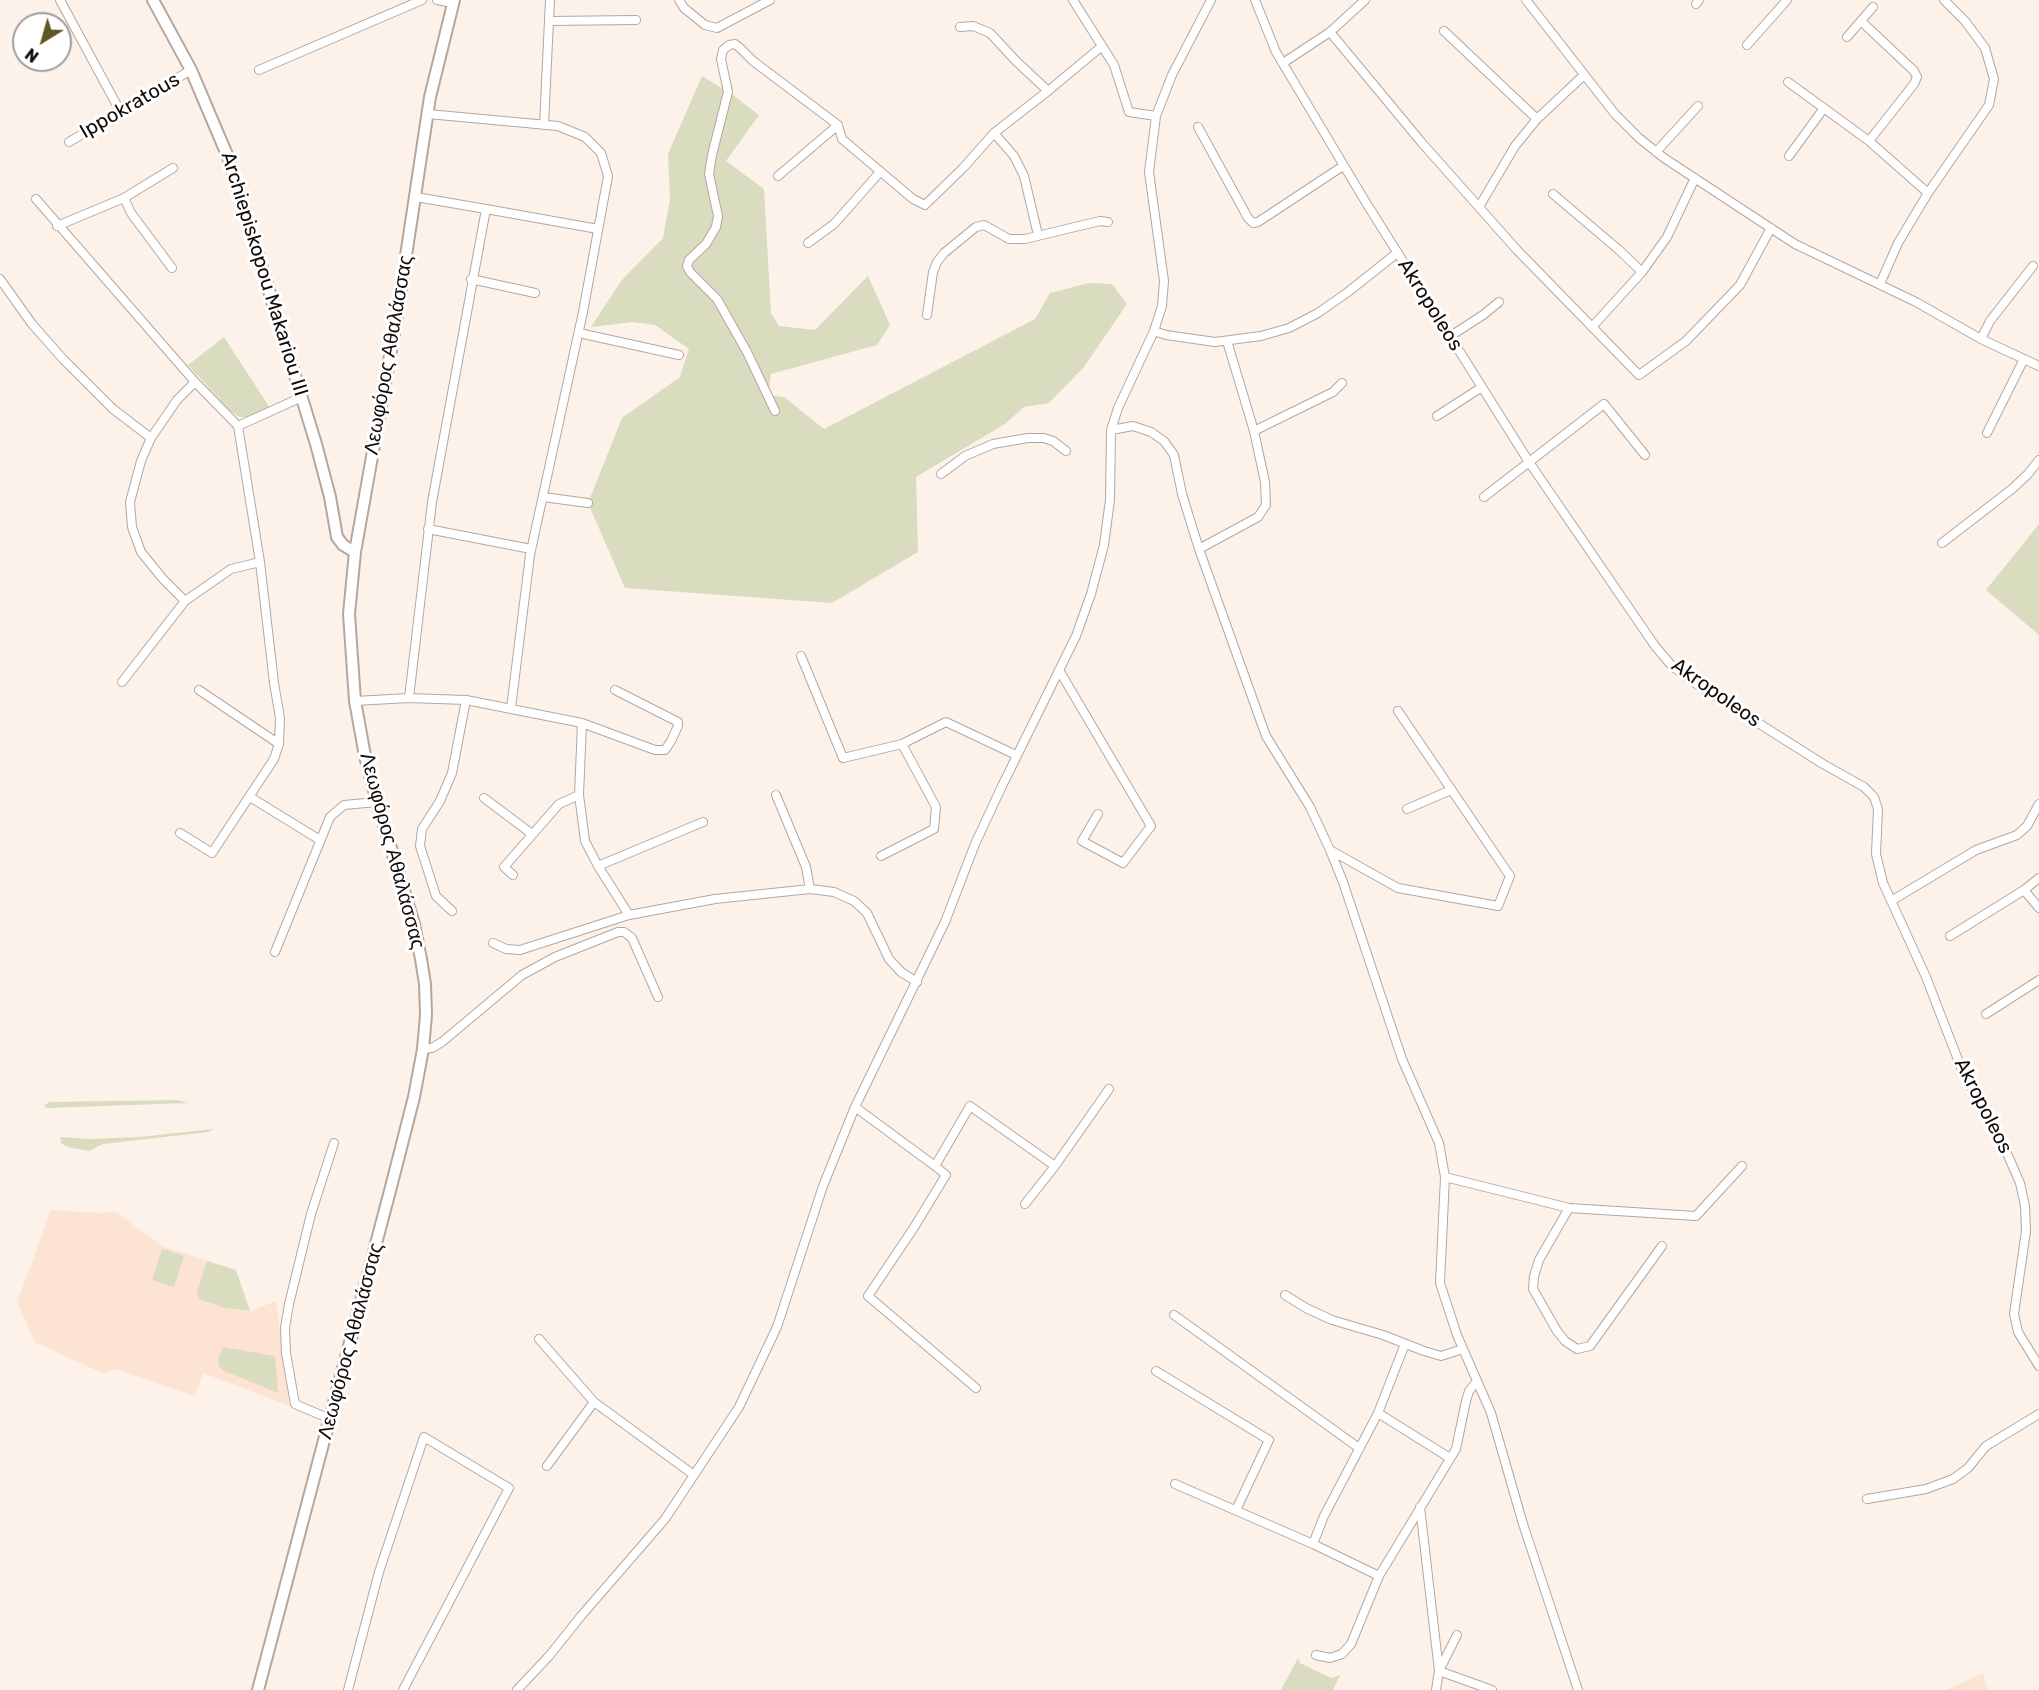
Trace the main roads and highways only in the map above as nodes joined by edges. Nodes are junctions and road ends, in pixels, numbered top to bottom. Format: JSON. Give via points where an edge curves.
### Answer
{"nodes":[{"id":1,"x":153,"y":0,"type":"edge"},
{"id":2,"x":453,"y":1,"type":"edge"},
{"id":3,"x":355,"y":552,"type":"junction"},
{"id":4,"x":258,"y":1690,"type":"edge"}],
"edges":[{"from":1,"to":3,"type":"main road","name":"Archiepiskopou Makariou III","via":[[191,70],[228,158],[302,397],[337,537]]},
{"from":2,"to":3,"type":"main road","name":"Λεωφόρος Αθαλάσσας","via":[[430,98]]},
{"from":3,"to":4,"type":"main road","name":"Λεωφόρος Αθαλάσσας","via":[[349,614],[355,701],[377,802],[414,924],[425,984],[426,1015],[414,1097]]}]}
